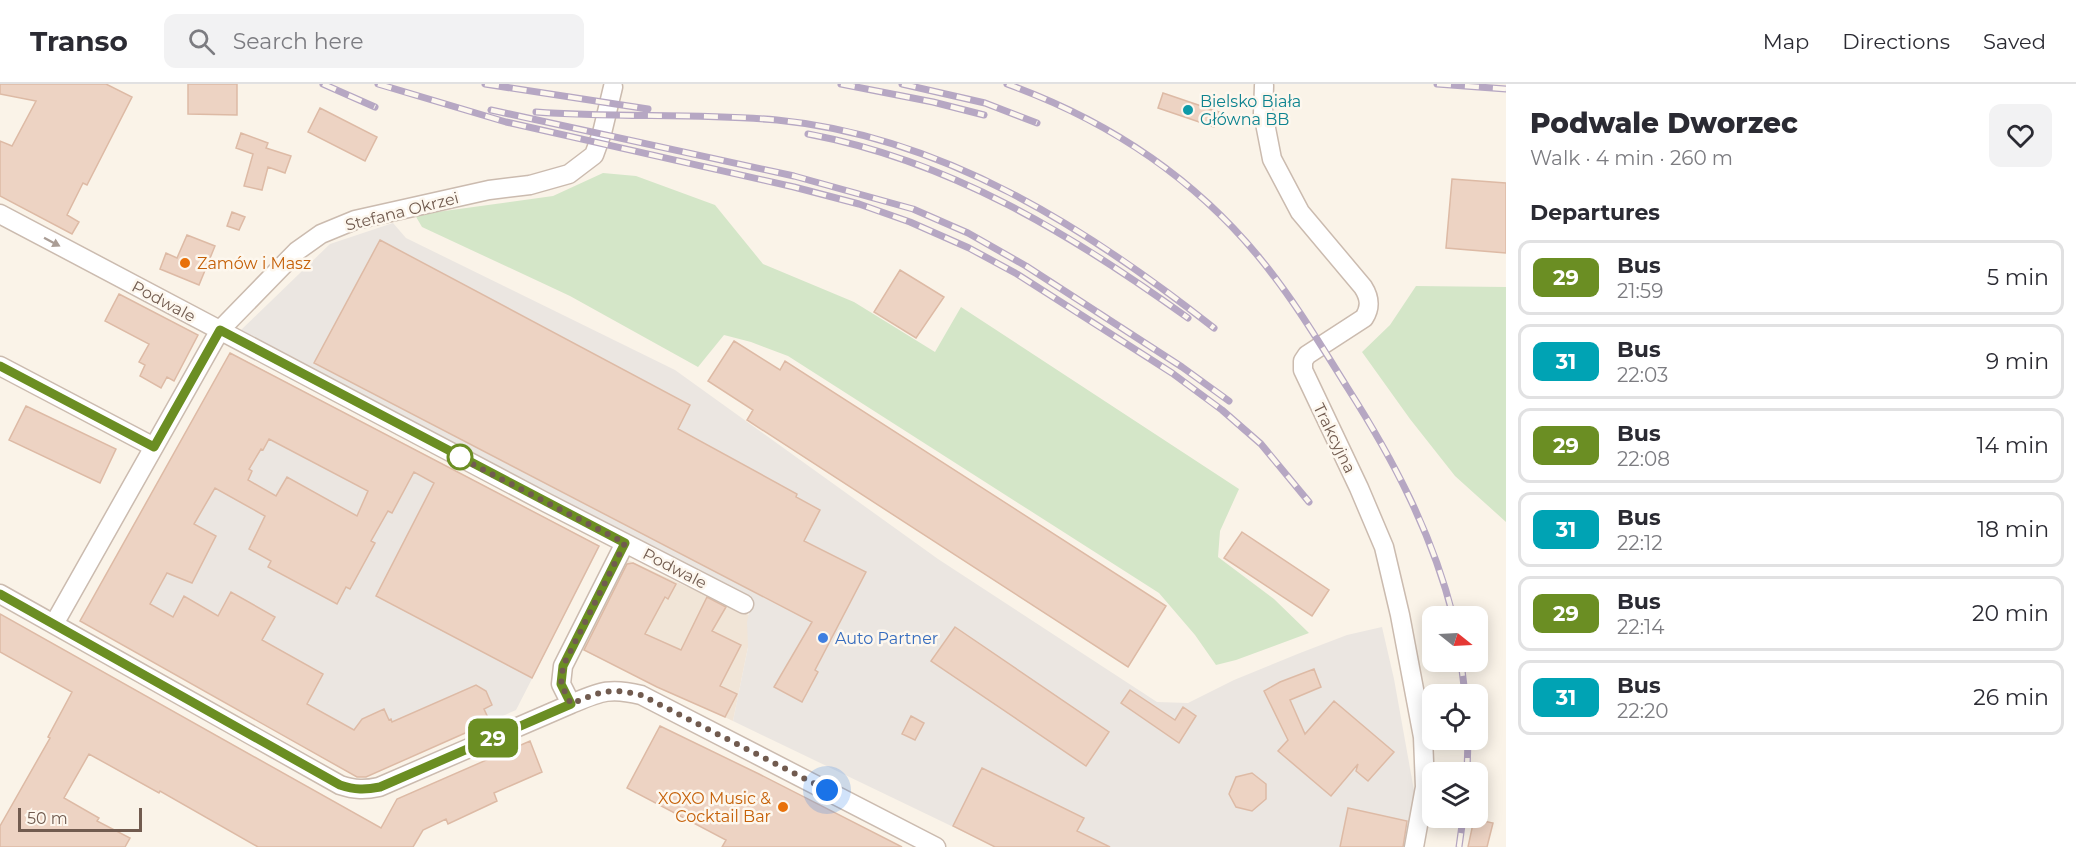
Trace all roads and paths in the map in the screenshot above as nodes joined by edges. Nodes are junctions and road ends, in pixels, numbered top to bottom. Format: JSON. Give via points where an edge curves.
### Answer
{"nodes":[{"id":1,"x":1264,"y":86,"type":"dead end"},
{"id":2,"x":613,"y":87,"type":"dead end"},
{"id":3,"x":0,"y":214,"type":"edge"},
{"id":4,"x":220,"y":330,"type":"junction"},
{"id":5,"x":0,"y":366,"type":"edge"},
{"id":6,"x":154,"y":447,"type":"junction"},
{"id":7,"x":625,"y":543,"type":"junction"},
{"id":8,"x":0,"y":594,"type":"edge"},
{"id":9,"x":744,"y":604,"type":"dead end"},
{"id":10,"x":54,"y":624,"type":"junction"},
{"id":11,"x":571,"y":704,"type":"junction"},
{"id":12,"x":936,"y":847,"type":"edge"},
{"id":13,"x":1414,"y":847,"type":"edge"}],
"edges":[{"from":1,"to":13,"type":"street","name":"Trakcyjna","via":[[1263,113],[1272,159],[1300,212],[1363,287],[1369,301],[1364,318],[1307,355],[1303,370],[1384,547],[1400,615],[1423,737],[1425,787]]},
{"from":2,"to":4,"type":"street","name":"Stefana Okrzei","via":[[594,155],[568,174],[355,220],[321,234],[297,251]]},
{"from":3,"to":4,"type":"street","name":"Podwale","one_way":true},
{"from":4,"to":6,"type":"street","name":"Stefana Okrzei"},
{"from":4,"to":7,"type":"street","name":"Podwale"},
{"from":5,"to":6,"type":"street"},
{"from":6,"to":10,"type":"street","name":"Stefana Okrzei"},
{"from":7,"to":9,"type":"street","name":"Podwale"},
{"from":7,"to":11,"type":"street","via":[[563,666],[561,684]]},
{"from":8,"to":10,"type":"street"},
{"from":10,"to":11,"type":"street","via":[[355,790],[380,787]]},
{"from":11,"to":12,"type":"street","via":[[601,692],[620,690],[641,695]]}]}
